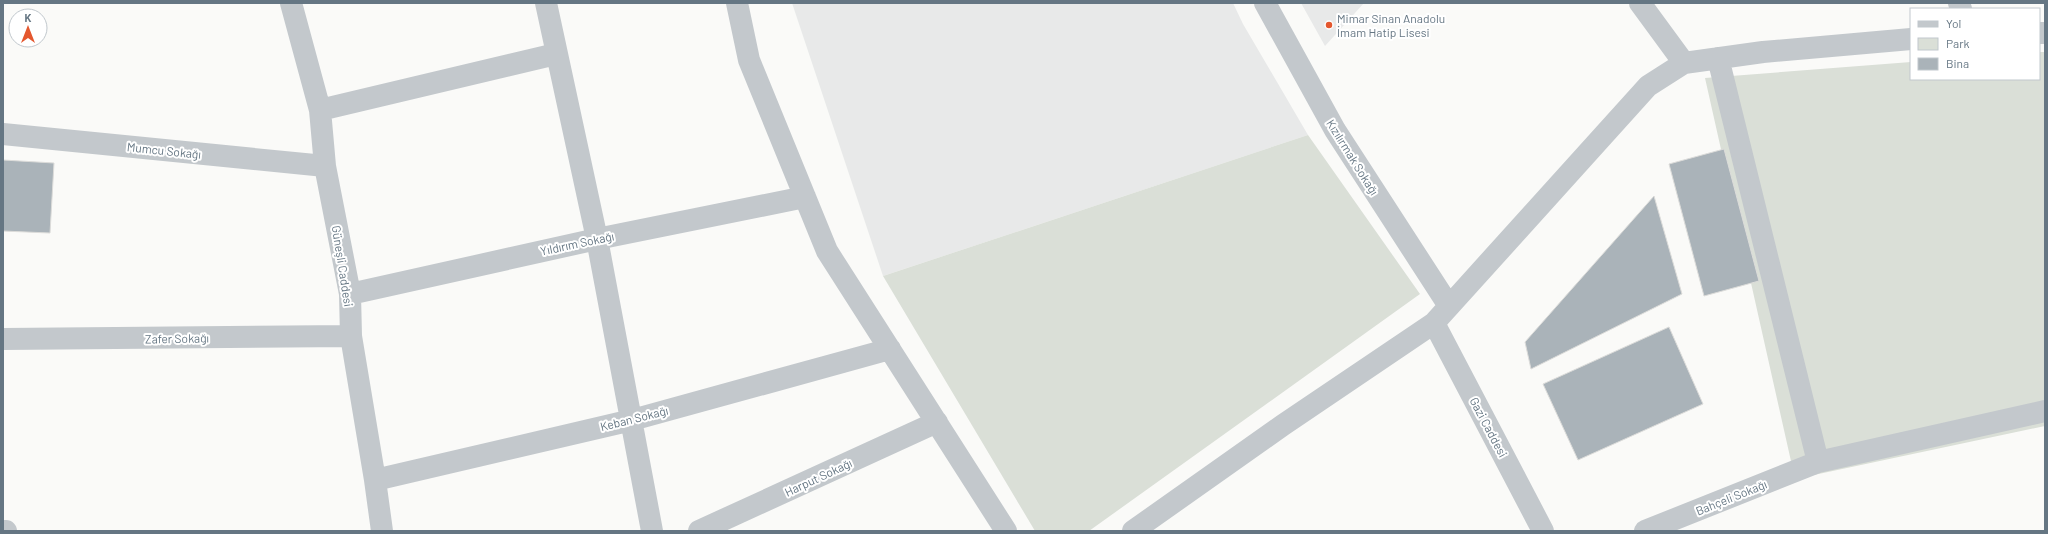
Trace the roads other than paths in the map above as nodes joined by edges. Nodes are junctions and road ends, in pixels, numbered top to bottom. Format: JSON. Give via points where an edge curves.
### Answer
{"nodes":[{"id":1,"x":291,"y":3,"type":"edge"},
{"id":2,"x":546,"y":3,"type":"edge"},
{"id":3,"x":737,"y":3,"type":"edge"},
{"id":4,"x":1265,"y":3,"type":"edge"},
{"id":5,"x":1640,"y":3,"type":"edge"},
{"id":6,"x":1910,"y":39,"type":"edge"},
{"id":7,"x":556,"y":54,"type":"junction"},
{"id":8,"x":1718,"y":58,"type":"junction"},
{"id":9,"x":1684,"y":63,"type":"junction"},
{"id":10,"x":320,"y":110,"type":"junction"},
{"id":11,"x":3,"y":134,"type":"edge"},
{"id":12,"x":325,"y":166,"type":"junction"},
{"id":13,"x":805,"y":197,"type":"junction"},
{"id":14,"x":597,"y":239,"type":"junction"},
{"id":15,"x":350,"y":294,"type":"junction"},
{"id":16,"x":1449,"y":306,"type":"junction"},
{"id":17,"x":1434,"y":323,"type":"junction"},
{"id":18,"x":351,"y":336,"type":"junction"},
{"id":19,"x":3,"y":339,"type":"edge"},
{"id":20,"x":890,"y":349,"type":"junction"},
{"id":21,"x":2045,"y":411,"type":"edge"},
{"id":22,"x":632,"y":420,"type":"junction"},
{"id":23,"x":937,"y":422,"type":"junction"},
{"id":24,"x":1818,"y":462,"type":"junction"},
{"id":25,"x":375,"y":480,"type":"junction"},
{"id":26,"x":3,"y":531,"type":"edge"},
{"id":27,"x":6,"y":531,"type":"edge"},
{"id":28,"x":382,"y":531,"type":"edge"},
{"id":29,"x":652,"y":531,"type":"edge"},
{"id":30,"x":699,"y":531,"type":"edge"},
{"id":31,"x":1006,"y":531,"type":"edge"},
{"id":32,"x":1133,"y":531,"type":"edge"},
{"id":33,"x":1543,"y":531,"type":"edge"},
{"id":34,"x":1645,"y":531,"type":"edge"}],
"edges":[{"from":1,"to":10,"type":"street","name":"Güneşli Caddesi"},
{"from":2,"to":7,"type":"street"},
{"from":3,"to":13,"type":"street","via":[[749,60]]},
{"from":4,"to":16,"type":"street","name":"Kızılırmak Sokağı","via":[[1335,130]]},
{"from":5,"to":9,"type":"street"},
{"from":6,"to":8,"type":"street"},
{"from":7,"to":10,"type":"street"},
{"from":7,"to":14,"type":"street"},
{"from":8,"to":9,"type":"street"},
{"from":8,"to":24,"type":"street"},
{"from":9,"to":16,"type":"street","via":[[1648,86]]},
{"from":10,"to":12,"type":"street","name":"Güneşli Caddesi"},
{"from":11,"to":12,"type":"street","name":"Mumcu Sokağı"},
{"from":12,"to":15,"type":"street","name":"Güneşli Caddesi"},
{"from":13,"to":14,"type":"street","name":"Yıldırım Sokağı"},
{"from":13,"to":20,"type":"street","via":[[827,251]]},
{"from":14,"to":15,"type":"street","name":"Yıldırım Sokağı"},
{"from":14,"to":22,"type":"street"},
{"from":15,"to":18,"type":"street","name":"Güneşli Caddesi"},
{"from":16,"to":17,"type":"street"},
{"from":17,"to":32,"type":"street"},
{"from":17,"to":33,"type":"street","name":"Gazi Caddesi"},
{"from":18,"to":19,"type":"street","name":"Zafer Sokağı"},
{"from":18,"to":25,"type":"street","name":"Güneşli Caddesi"},
{"from":20,"to":22,"type":"street","name":"Keban Sokağı"},
{"from":20,"to":23,"type":"street"},
{"from":21,"to":24,"type":"street","name":"Bahçeli Sokağı"},
{"from":22,"to":25,"type":"street","name":"Keban Sokağı"},
{"from":22,"to":29,"type":"street"},
{"from":23,"to":30,"type":"street","name":"Harput Sokağı"},
{"from":23,"to":31,"type":"street"},
{"from":24,"to":34,"type":"street","name":"Bahçeli Sokağı"},
{"from":25,"to":28,"type":"street","name":"Güneşli Caddesi"},
{"from":26,"to":27,"type":"street"}]}
